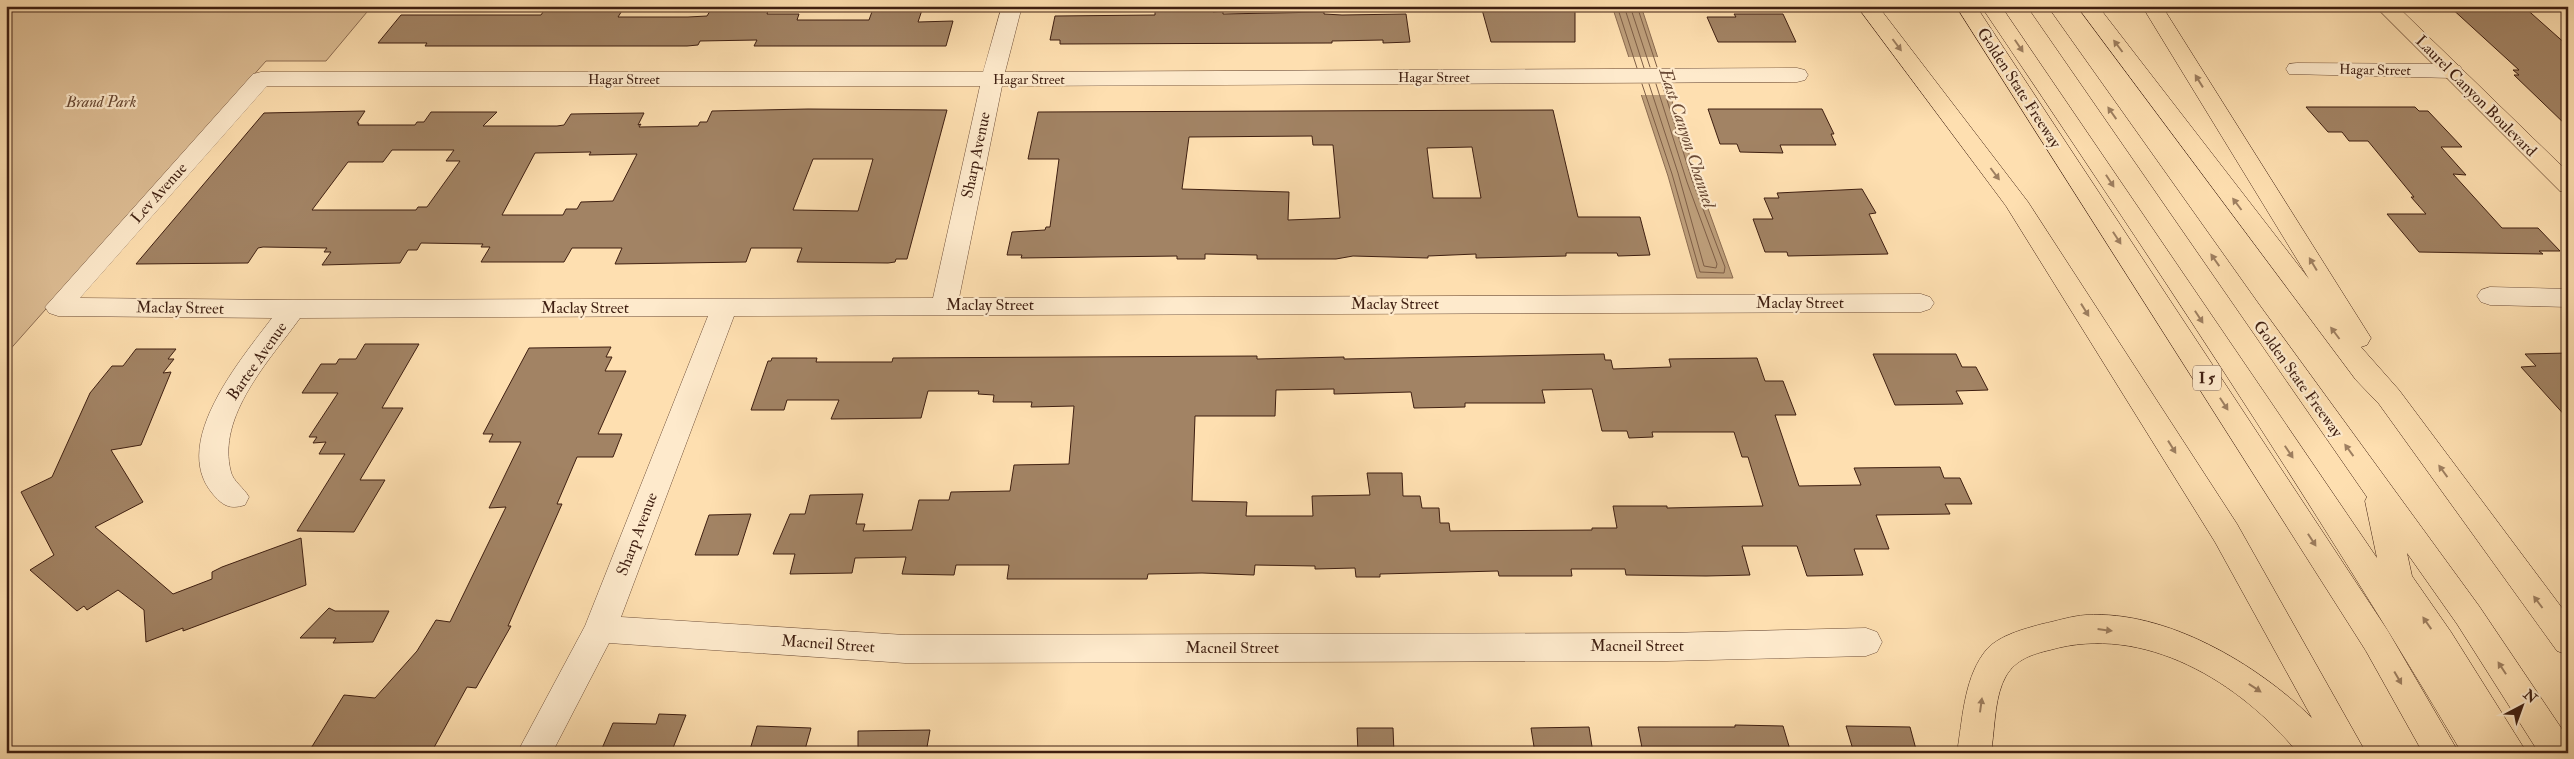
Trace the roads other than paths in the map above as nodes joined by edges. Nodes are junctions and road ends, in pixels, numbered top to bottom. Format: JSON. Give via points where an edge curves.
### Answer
{"nodes":[{"id":1,"x":1012,"y":6,"type":"edge"},
{"id":2,"x":1867,"y":6,"type":"edge"},
{"id":3,"x":1966,"y":6,"type":"edge"},
{"id":4,"x":1991,"y":6,"type":"edge"},
{"id":5,"x":2037,"y":6,"type":"edge"},
{"id":6,"x":2087,"y":6,"type":"edge"},
{"id":7,"x":2152,"y":6,"type":"edge"},
{"id":8,"x":2385,"y":6,"type":"edge"},
{"id":9,"x":2297,"y":69,"type":"dead end"},
{"id":10,"x":2452,"y":71,"type":"junction"},
{"id":11,"x":1797,"y":75,"type":"dead end"},
{"id":12,"x":261,"y":79,"type":"joint"},
{"id":13,"x":992,"y":79,"type":"junction"},
{"id":14,"x":2568,"y":186,"type":"edge"},
{"id":15,"x":2490,"y":296,"type":"dead end"},
{"id":16,"x":2568,"y":298,"type":"edge"},
{"id":17,"x":1921,"y":303,"type":"dead end"},
{"id":18,"x":944,"y":306,"type":"junction"},
{"id":19,"x":58,"y":307,"type":"joint"},
{"id":20,"x":724,"y":308,"type":"junction"},
{"id":21,"x":293,"y":309,"type":"junction"},
{"id":22,"x":2389,"y":397,"type":"junction"},
{"id":23,"x":2378,"y":490,"type":"junction"},
{"id":24,"x":234,"y":497,"type":"dead end"},
{"id":25,"x":600,"y":629,"type":"junction"},
{"id":26,"x":2568,"y":641,"type":"edge"},
{"id":27,"x":1866,"y":642,"type":"dead end"},
{"id":28,"x":534,"y":753,"type":"edge"},
{"id":29,"x":1977,"y":753,"type":"edge"},
{"id":30,"x":2320,"y":753,"type":"edge"},
{"id":31,"x":2349,"y":753,"type":"edge"},
{"id":32,"x":2442,"y":753,"type":"edge"},
{"id":33,"x":2481,"y":753,"type":"edge"},
{"id":34,"x":2510,"y":753,"type":"edge"},
{"id":35,"x":2558,"y":753,"type":"edge"}],
"edges":[{"from":1,"to":13,"type":"street","name":"Sharp Avenue"},
{"from":2,"to":31,"type":"main road","one_way":true,"via":[[2016,202],[2226,533]]},
{"from":3,"to":32,"type":"main road","name":"Golden State Freeway","number":"I 5","one_way":true,"via":[[2366,625]]},
{"from":4,"to":33,"type":"main road","one_way":true,"via":[[2389,602]]},
{"from":23,"to":5,"type":"main road","name":"Golden State Freeway","one_way":true},
{"from":22,"to":6,"type":"main road","one_way":true,"via":[[2366,373]]},
{"from":22,"to":7,"type":"main road","one_way":true,"via":[[2380,374],[2299,239]]},
{"from":8,"to":10,"type":"main road","name":"Laurel Canyon Boulevard"},
{"from":9,"to":10,"type":"street","name":"Hagar Street"},
{"from":10,"to":14,"type":"main road","name":"Laurel Canyon Boulevard"},
{"from":11,"to":13,"type":"street","name":"Hagar Street"},
{"from":12,"to":13,"type":"street","name":"Hagar Street"},
{"from":12,"to":19,"type":"street","name":"Lev Avenue"},
{"from":13,"to":18,"type":"street","name":"Sharp Avenue"},
{"from":15,"to":16,"type":"street"},
{"from":17,"to":18,"type":"street","name":"Maclay Street"},
{"from":18,"to":20,"type":"street","name":"Maclay Street"},
{"from":19,"to":21,"type":"street","name":"Maclay Street"},
{"from":20,"to":21,"type":"street","name":"Maclay Street"},
{"from":20,"to":25,"type":"street","name":"Sharp Avenue"},
{"from":21,"to":24,"type":"street","name":"Bartee Avenue","via":[[226,406],[215,440],[214,459],[218,477]]},
{"from":26,"to":22,"type":"main road","one_way":true},
{"from":34,"to":23,"type":"main road","one_way":true,"via":[[2397,580]]},
{"from":35,"to":23,"type":"main road","name":"Golden State Freeway","one_way":true,"via":[[2468,615]]},
{"from":25,"to":27,"type":"street","name":"Macneil Street","via":[[905,649],[1658,647]]},
{"from":25,"to":28,"type":"street","name":"Sharp Avenue"},
{"from":29,"to":30,"type":"main road","one_way":true,"via":[[1975,746],[1983,690],[1999,659],[2028,641],[2090,628],[2132,633],[2172,644],[2222,666],[2261,691],[2302,729]]}]}
